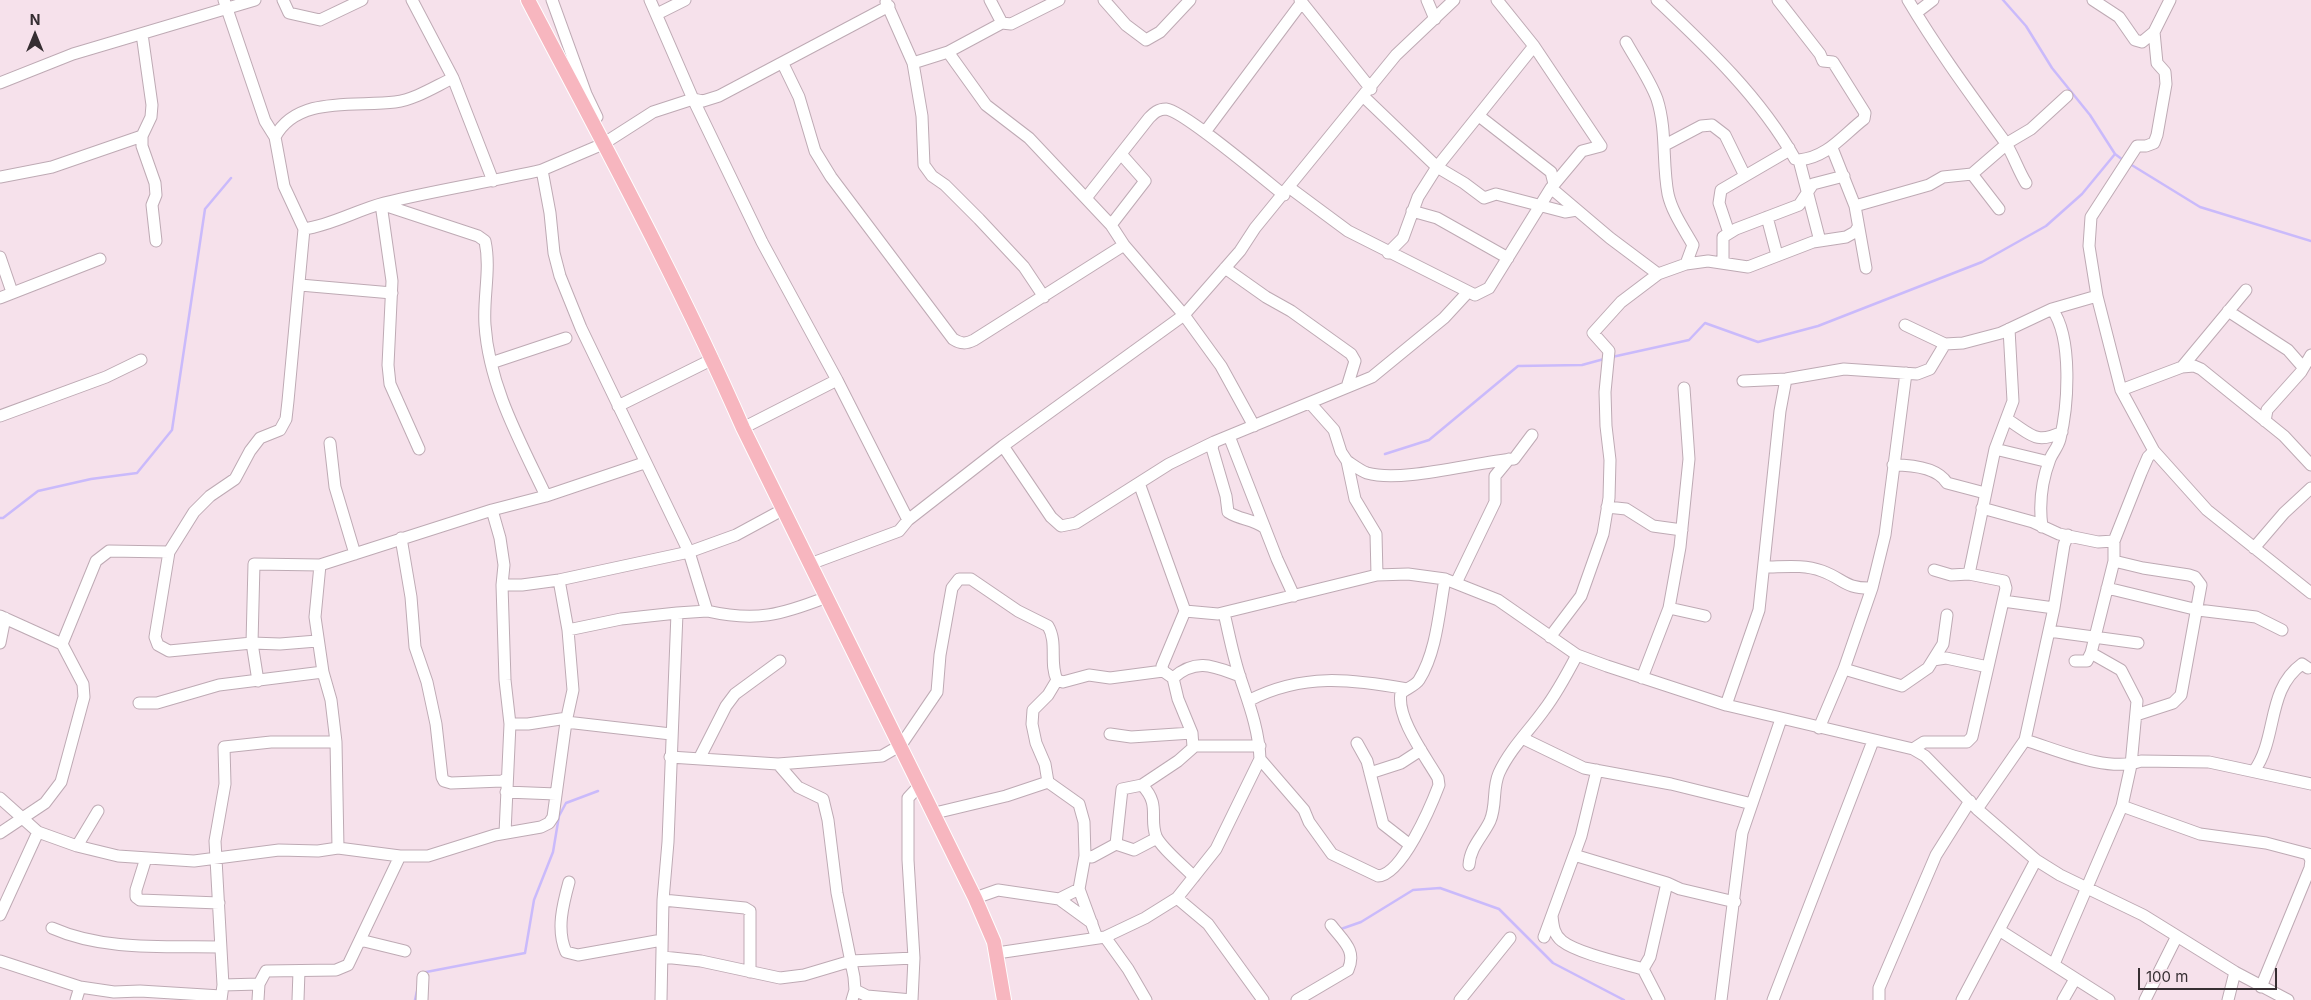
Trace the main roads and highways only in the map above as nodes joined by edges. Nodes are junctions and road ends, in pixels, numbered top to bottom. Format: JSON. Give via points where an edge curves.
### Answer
{"nodes":[{"id":1,"x":528,"y":0,"type":"edge"},
{"id":2,"x":1004,"y":1000,"type":"edge"}],
"edges":[{"from":1,"to":2,"type":"main road","via":[[606,142],[975,898],[997,953]]}]}
